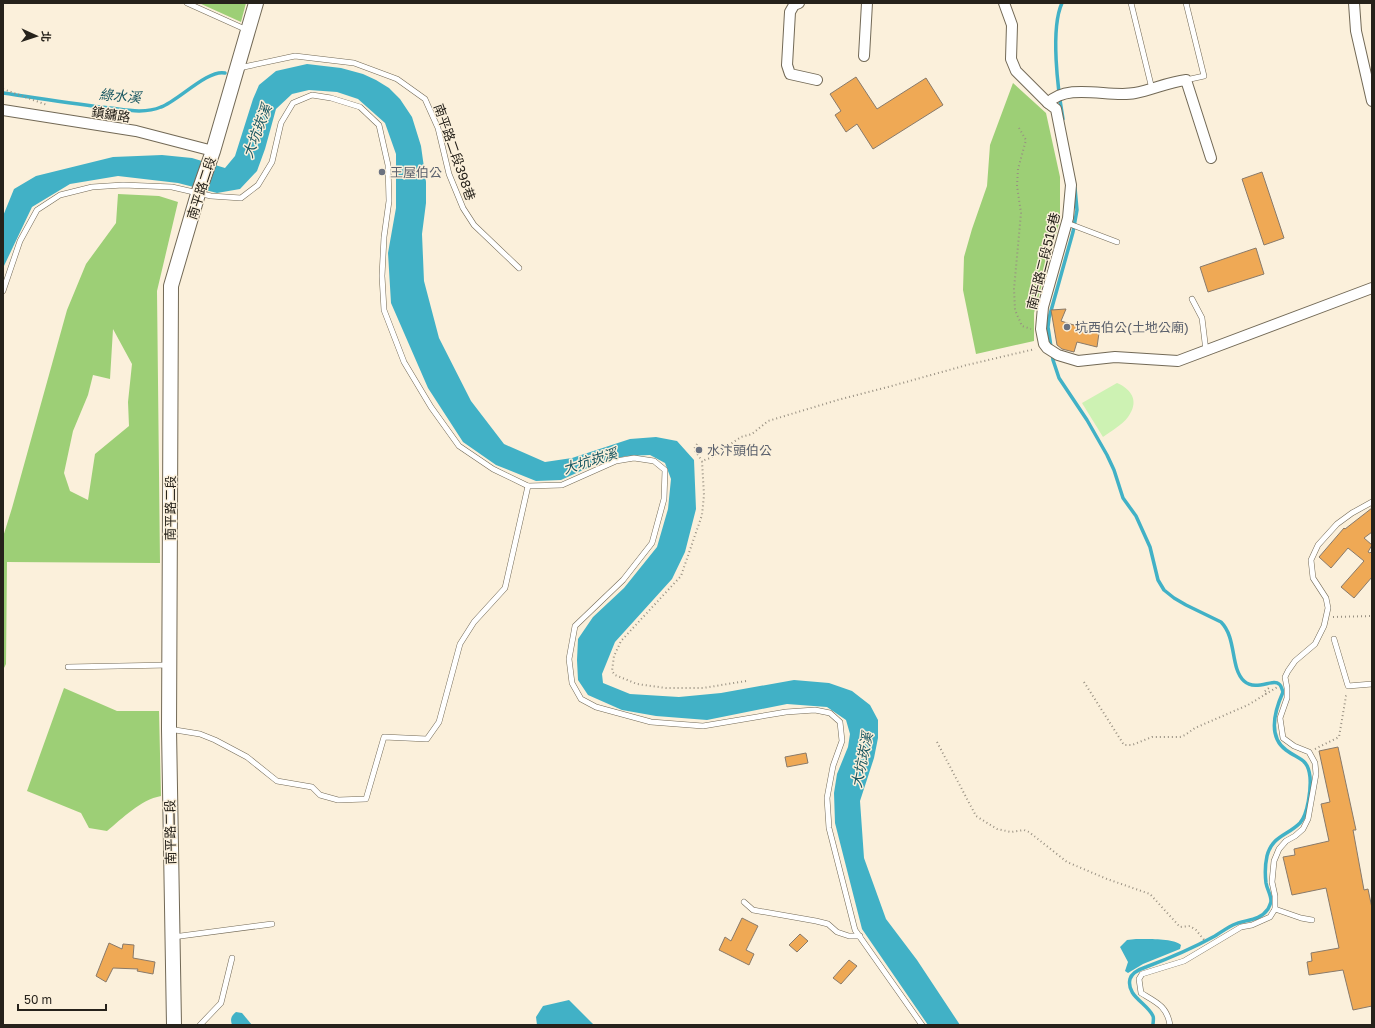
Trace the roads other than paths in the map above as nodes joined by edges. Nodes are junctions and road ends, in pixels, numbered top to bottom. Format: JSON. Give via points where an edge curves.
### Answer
{"nodes":[{"id":1,"x":187,"y":3,"type":"edge"},
{"id":2,"x":256,"y":3,"type":"edge"},
{"id":3,"x":799,"y":3,"type":"edge"},
{"id":4,"x":868,"y":3,"type":"edge"},
{"id":5,"x":1004,"y":3,"type":"edge"},
{"id":6,"x":1131,"y":3,"type":"edge"},
{"id":7,"x":1186,"y":3,"type":"edge"},
{"id":8,"x":1354,"y":3,"type":"edge"},
{"id":9,"x":248,"y":30,"type":"junction"},
{"id":10,"x":864,"y":56,"type":"dead end"},
{"id":11,"x":238,"y":68,"type":"junction"},
{"id":12,"x":817,"y":80,"type":"dead end"},
{"id":13,"x":1186,"y":80,"type":"junction"},
{"id":14,"x":1152,"y":89,"type":"junction"},
{"id":15,"x":1050,"y":100,"type":"junction"},
{"id":16,"x":1372,"y":101,"type":"edge"},
{"id":17,"x":3,"y":110,"type":"edge"},
{"id":18,"x":211,"y":155,"type":"junction"},
{"id":19,"x":1211,"y":158,"type":"dead end"},
{"id":20,"x":198,"y":193,"type":"junction"},
{"id":21,"x":1067,"y":223,"type":"junction"},
{"id":22,"x":1117,"y":242,"type":"dead end"},
{"id":23,"x":519,"y":268,"type":"dead end"},
{"id":24,"x":1372,"y":288,"type":"edge"},
{"id":25,"x":3,"y":291,"type":"edge"},
{"id":26,"x":1192,"y":299,"type":"dead end"},
{"id":27,"x":1206,"y":351,"type":"junction"},
{"id":28,"x":528,"y":486,"type":"junction"},
{"id":29,"x":1372,"y":502,"type":"edge"},
{"id":30,"x":1334,"y":640,"type":"dead end"},
{"id":31,"x":169,"y":665,"type":"junction"},
{"id":32,"x":68,"y":667,"type":"dead end"},
{"id":33,"x":1372,"y":684,"type":"edge"},
{"id":34,"x":169,"y":729,"type":"junction"},
{"id":35,"x":744,"y":902,"type":"dead end"},
{"id":36,"x":1275,"y":909,"type":"junction"},
{"id":37,"x":1312,"y":920,"type":"dead end"},
{"id":38,"x":272,"y":924,"type":"dead end"},
{"id":39,"x":860,"y":936,"type":"junction"},
{"id":40,"x":172,"y":937,"type":"junction"},
{"id":41,"x":232,"y":958,"type":"dead end"},
{"id":42,"x":174,"y":1025,"type":"edge"},
{"id":43,"x":200,"y":1025,"type":"edge"},
{"id":44,"x":922,"y":1025,"type":"edge"},
{"id":45,"x":1170,"y":1025,"type":"edge"}],
"edges":[{"from":1,"to":9,"type":"lane"},
{"from":2,"to":9,"type":"street","name":"南平路二段"},
{"from":3,"to":12,"type":"street","via":[[794,5],[790,12],[786,65],[790,74]]},
{"from":4,"to":10,"type":"street"},
{"from":5,"to":15,"type":"street","name":"南平路二段516巷","via":[[1012,25],[1012,59],[1016,71]]},
{"from":6,"to":14,"type":"lane"},
{"from":7,"to":13,"type":"lane","via":[[1204,76]]},
{"from":8,"to":16,"type":"street","via":[[1356,31]]},
{"from":9,"to":11,"type":"street","name":"南平路二段"},
{"from":11,"to":18,"type":"street","name":"南平路二段"},
{"from":11,"to":23,"type":"lane","name":"南平路二段398巷","via":[[295,56],[354,62],[397,79],[425,99],[438,128],[449,174],[463,208],[474,226]]},
{"from":13,"to":14,"type":"street"},
{"from":13,"to":19,"type":"street"},
{"from":14,"to":15,"type":"street","via":[[1133,93],[1069,92]]},
{"from":15,"to":21,"type":"street","name":"南平路二段516巷","via":[[1056,109],[1070,185]]},
{"from":17,"to":18,"type":"street","name":"鎮鏞路","via":[[136,131]]},
{"from":18,"to":20,"type":"street","name":"南平路二段"},
{"from":20,"to":25,"type":"lane","via":[[172,187],[123,185],[92,187],[60,195],[37,210],[20,241]]},
{"from":20,"to":28,"type":"lane","via":[[241,198],[258,185],[272,162],[281,123],[293,103],[312,95],[360,107],[379,125],[388,166],[389,201],[382,276],[384,310],[404,362],[431,407],[459,446],[493,469]]},
{"from":20,"to":31,"type":"street","name":"南平路二段","via":[[171,286]]},
{"from":21,"to":22,"type":"lane"},
{"from":21,"to":27,"type":"street","name":"南平路二段516巷","via":[[1043,307],[1042,332],[1046,346],[1058,355],[1078,361],[1115,357],[1178,361]]},
{"from":24,"to":27,"type":"street"},
{"from":26,"to":27,"type":"lane","via":[[1202,318]]},
{"from":28,"to":34,"type":"lane","via":[[505,588],[474,622],[460,644],[439,722],[427,739],[384,737],[366,798],[338,800],[320,795],[312,787],[277,781],[247,757],[215,740],[200,734]]},
{"from":28,"to":39,"type":"lane","via":[[562,485],[616,461],[634,458],[654,461],[665,470],[664,499],[652,543],[624,580],[575,626],[569,659],[572,683],[580,699],[596,707],[651,722],[703,726],[786,712],[816,710],[830,713],[840,722],[842,741],[832,766],[827,798],[829,828],[855,930]]},
{"from":29,"to":36,"type":"lane","via":[[1337,524],[1318,544],[1311,560],[1313,578],[1326,598],[1328,608],[1324,626],[1315,644],[1288,670],[1285,678],[1286,698],[1280,718],[1283,738],[1309,752],[1315,763],[1316,774],[1308,818],[1303,829],[1286,841],[1274,861],[1272,882]]},
{"from":30,"to":33,"type":"lane","via":[[1348,686]]},
{"from":31,"to":32,"type":"lane"},
{"from":31,"to":34,"type":"street","name":"南平路二段"},
{"from":34,"to":40,"type":"street","name":"南平路二段"},
{"from":35,"to":39,"type":"lane","via":[[753,910],[816,921],[828,924],[849,936]]},
{"from":36,"to":37,"type":"lane"},
{"from":36,"to":45,"type":"lane","via":[[1270,917],[1241,927],[1184,961],[1142,974],[1138,979],[1141,993],[1163,1006]]},
{"from":38,"to":40,"type":"lane"},
{"from":39,"to":44,"type":"lane"},
{"from":40,"to":42,"type":"street","name":"南平路二段"},
{"from":41,"to":43,"type":"lane","via":[[221,1003]]}]}
